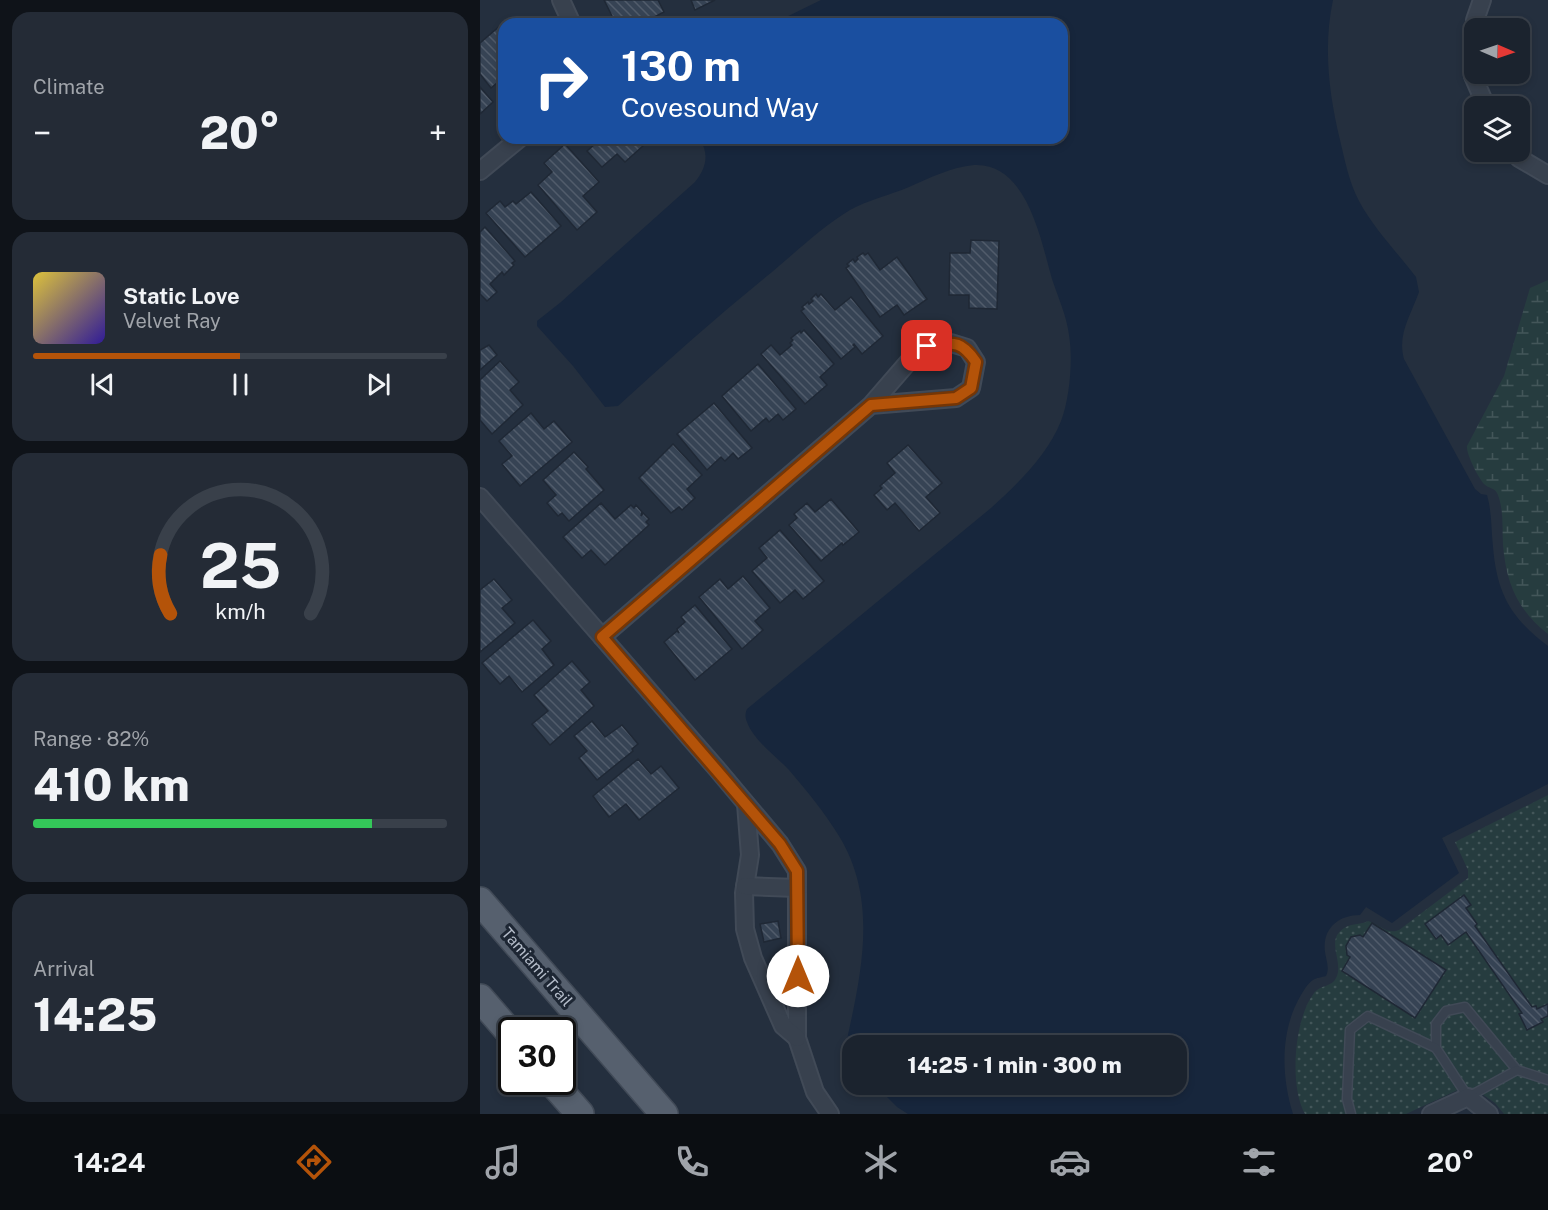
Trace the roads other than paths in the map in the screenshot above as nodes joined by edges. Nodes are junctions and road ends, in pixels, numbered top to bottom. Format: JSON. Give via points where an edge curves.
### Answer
{"nodes":[{"id":1,"x":561,"y":0,"type":"edge"},
{"id":2,"x":1482,"y":0,"type":"edge"},
{"id":3,"x":569,"y":18,"type":"edge"},
{"id":4,"x":1476,"y":18,"type":"edge"},
{"id":5,"x":513,"y":144,"type":"edge"},
{"id":6,"x":1526,"y":162,"type":"edge"},
{"id":7,"x":480,"y":171,"type":"edge"},
{"id":8,"x":1548,"y":175,"type":"edge"},
{"id":9,"x":871,"y":405,"type":"junction"},
{"id":10,"x":480,"y":497,"type":"edge"},
{"id":11,"x":602,"y":637,"type":"junction"},
{"id":12,"x":746,"y":804,"type":"junction"},
{"id":13,"x":745,"y":886,"type":"junction"},
{"id":14,"x":797,"y":888,"type":"junction"},
{"id":15,"x":480,"y":901,"type":"edge"},
{"id":16,"x":480,"y":998,"type":"edge"},
{"id":17,"x":498,"y":1019,"type":"edge"},
{"id":18,"x":797,"y":1038,"type":"junction"},
{"id":19,"x":1436,"y":1048,"type":"junction"},
{"id":20,"x":1517,"y":1070,"type":"junction"},
{"id":21,"x":1548,"y":1080,"type":"edge"},
{"id":22,"x":563,"y":1095,"type":"edge"},
{"id":23,"x":1468,"y":1097,"type":"junction"},
{"id":24,"x":580,"y":1114,"type":"edge"},
{"id":25,"x":664,"y":1114,"type":"edge"},
{"id":26,"x":830,"y":1114,"type":"edge"},
{"id":27,"x":1351,"y":1114,"type":"edge"},
{"id":28,"x":1431,"y":1114,"type":"edge"},
{"id":29,"x":1489,"y":1114,"type":"edge"}],
"edges":[{"from":1,"to":3,"type":"street"},
{"from":2,"to":4,"type":"street"},
{"from":5,"to":7,"type":"street"},
{"from":6,"to":8,"type":"street"},
{"from":9,"to":9,"type":"street","via":[[956,398],[971,388],[976,362],[967,348],[951,343],[927,346]]},
{"from":9,"to":11,"type":"street"},
{"from":10,"to":11,"type":"street"},
{"from":11,"to":12,"type":"street"},
{"from":12,"to":13,"type":"street","via":[[750,855]]},
{"from":12,"to":14,"type":"street","via":[[797,871]]},
{"from":13,"to":14,"type":"street"},
{"from":13,"to":18,"type":"street","via":[[743,910],[753,958],[783,1026]]},
{"from":14,"to":18,"type":"street"},
{"from":15,"to":25,"type":"main road","name":"Tamiami Trail"},
{"from":16,"to":17,"type":"main road"},
{"from":18,"to":26,"type":"street","via":[[815,1092]]},
{"from":19,"to":20,"type":"lane","via":[[1436,1024],[1446,1011],[1465,1006]]},
{"from":19,"to":23,"type":"lane"},
{"from":19,"to":27,"type":"lane","via":[[1368,1016],[1350,1030],[1347,1099]]},
{"from":20,"to":21,"type":"lane"},
{"from":20,"to":23,"type":"lane"},
{"from":22,"to":24,"type":"main road"},
{"from":23,"to":28,"type":"street"},
{"from":23,"to":29,"type":"street"}]}
